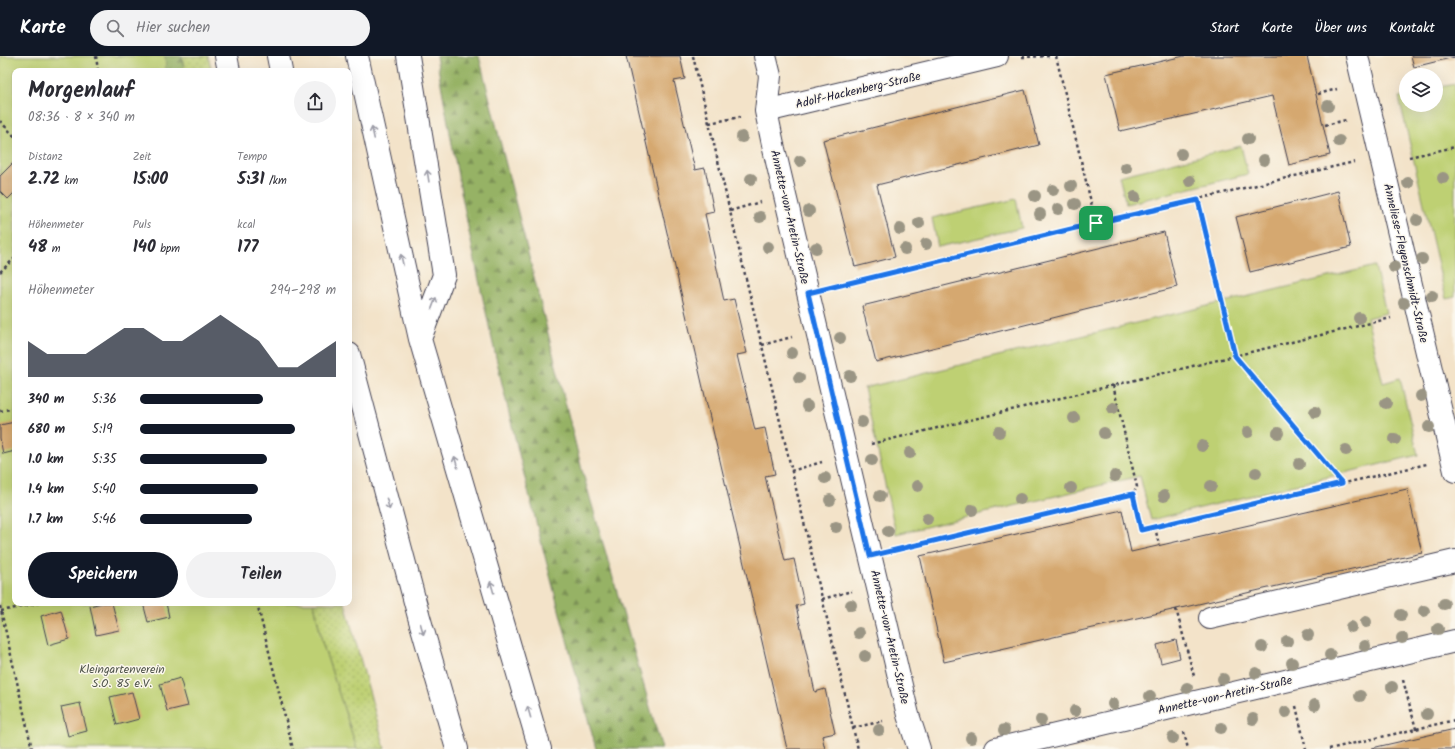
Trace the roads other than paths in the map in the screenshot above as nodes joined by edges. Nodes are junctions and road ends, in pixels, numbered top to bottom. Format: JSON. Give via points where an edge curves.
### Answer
{"nodes":[{"id":1,"x":226,"y":56,"type":"edge"},
{"id":2,"x":278,"y":56,"type":"edge"},
{"id":3,"x":357,"y":56,"type":"edge"},
{"id":4,"x":408,"y":56,"type":"edge"},
{"id":5,"x":765,"y":56,"type":"edge"},
{"id":6,"x":997,"y":56,"type":"edge"},
{"id":7,"x":1357,"y":56,"type":"edge"},
{"id":8,"x":228,"y":68,"type":"edge"},
{"id":9,"x":280,"y":68,"type":"edge"},
{"id":10,"x":766,"y":111,"type":"junction"},
{"id":11,"x":420,"y":339,"type":"junction"},
{"id":12,"x":352,"y":366,"type":"edge"},
{"id":13,"x":352,"y":422,"type":"edge"},
{"id":14,"x":1454,"y":464,"type":"edge"},
{"id":15,"x":378,"y":466,"type":"junction"},
{"id":16,"x":1455,"y":561,"type":"edge"},
{"id":17,"x":1210,"y":618,"type":"dead end"},
{"id":18,"x":1455,"y":642,"type":"edge"},
{"id":19,"x":457,"y":749,"type":"edge"},
{"id":20,"x":540,"y":749,"type":"edge"},
{"id":21,"x":919,"y":749,"type":"edge"},
{"id":22,"x":996,"y":749,"type":"edge"}],
"edges":[{"from":1,"to":8,"type":"main road"},
{"from":2,"to":9,"type":"main road"},
{"from":11,"to":3,"type":"main road","one_way":true},
{"from":11,"to":4,"type":"main road","one_way":true,"via":[[444,276]]},
{"from":5,"to":10,"type":"main road","name":"Annette-von-Aretin-Straße","via":[[770,76]]},
{"from":6,"to":10,"type":"main road","name":"Adolf-Hackenberg-Straße"},
{"from":7,"to":14,"type":"main road","name":"Anneliese-Fleyenschmidt-Straße"},
{"from":10,"to":21,"type":"main road","name":"Annette-von-Aretin-Straße","via":[[908,715]]},
{"from":20,"to":11,"type":"main road","one_way":true},
{"from":12,"to":15,"type":"main road"},
{"from":13,"to":15,"type":"main road"},
{"from":15,"to":19,"type":"main road","one_way":true},
{"from":16,"to":17,"type":"main road"},
{"from":18,"to":22,"type":"main road","name":"Annette-von-Aretin-Straße"}]}
